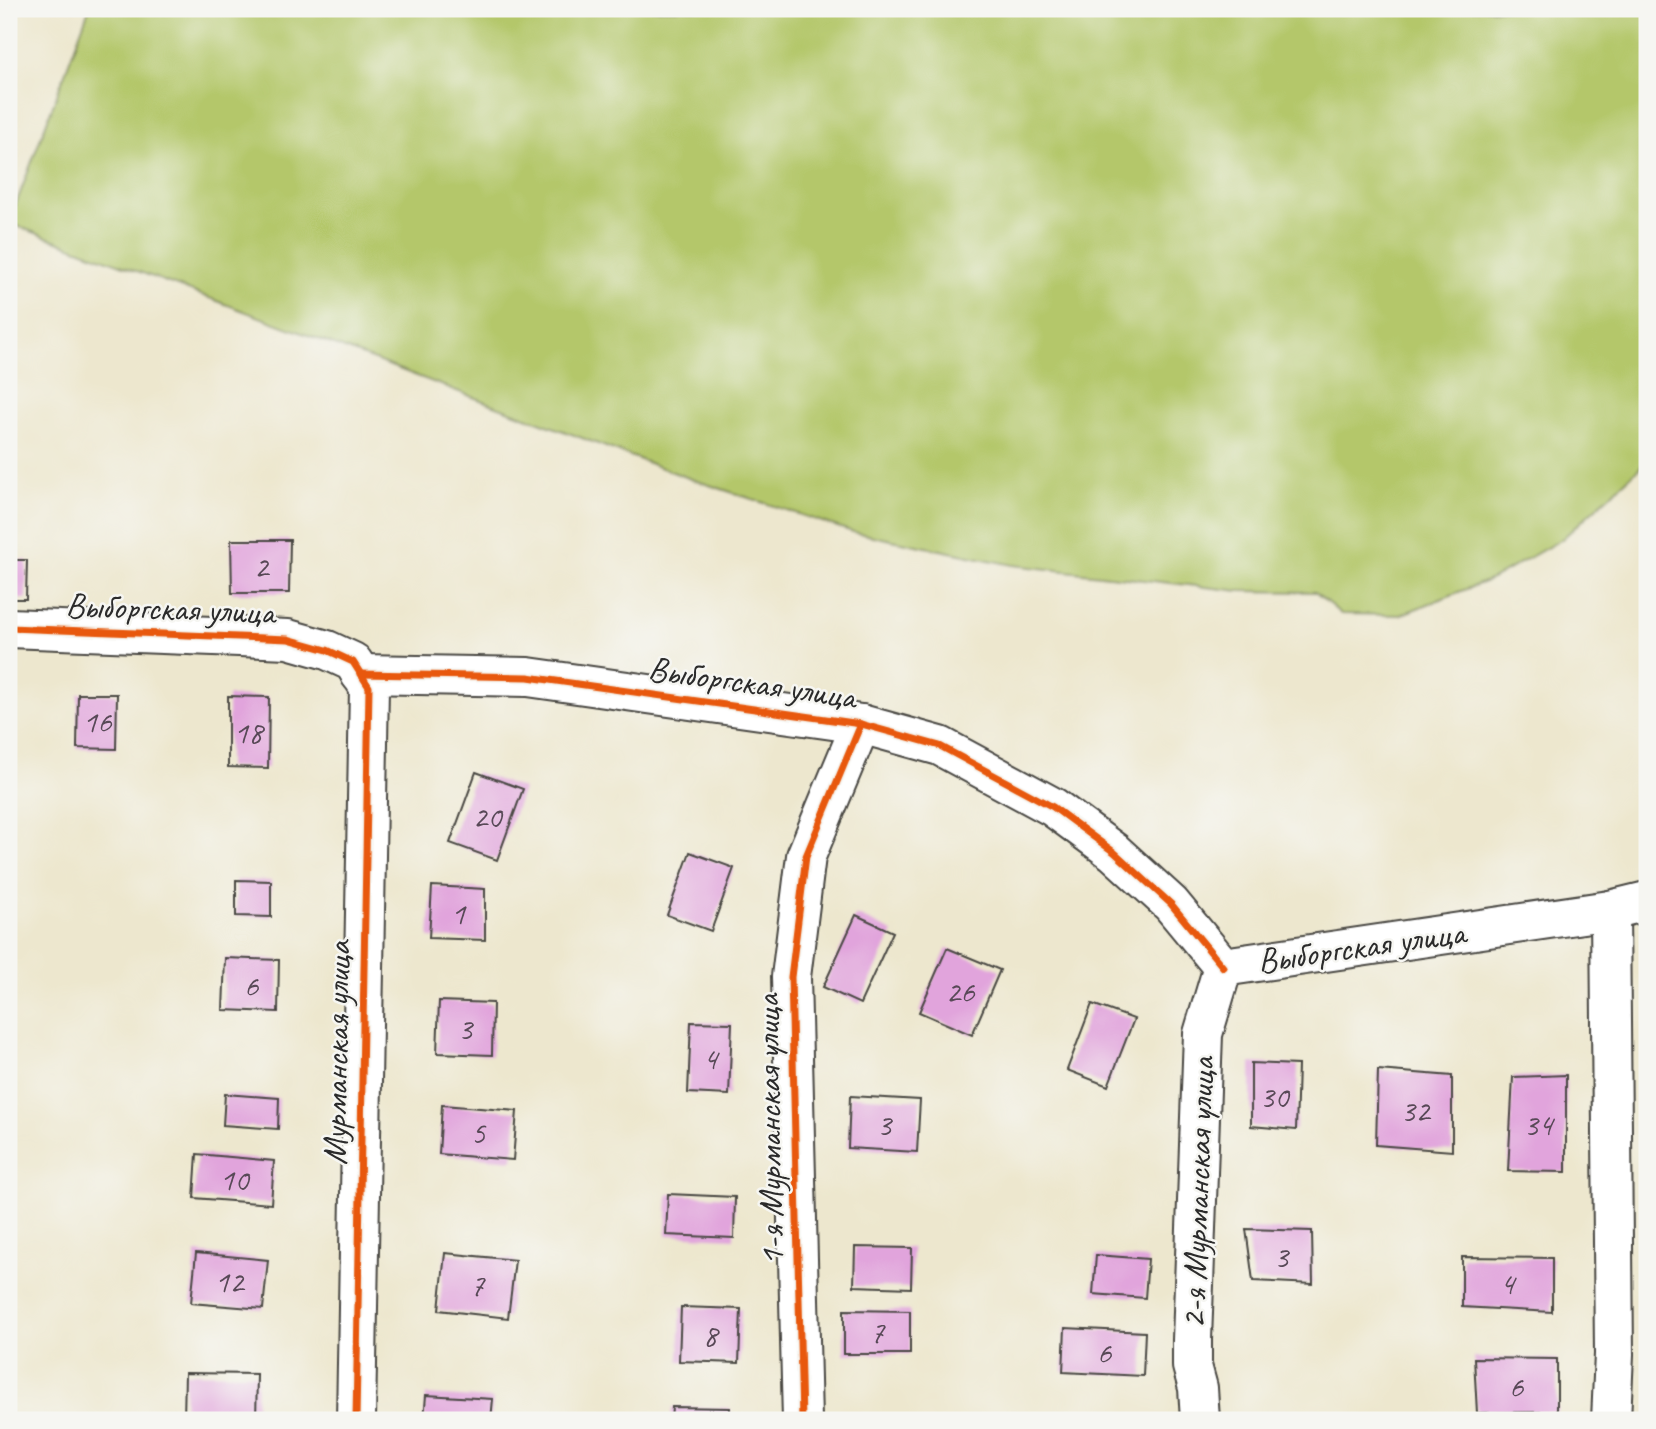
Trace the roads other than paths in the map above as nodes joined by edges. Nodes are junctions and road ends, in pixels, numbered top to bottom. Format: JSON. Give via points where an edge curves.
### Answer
{"nodes":[{"id":1,"x":9,"y":628,"type":"edge"},
{"id":2,"x":365,"y":680,"type":"junction"},
{"id":3,"x":861,"y":723,"type":"junction"},
{"id":4,"x":1647,"y":901,"type":"edge"},
{"id":5,"x":1609,"y":910,"type":"junction"},
{"id":6,"x":1223,"y":967,"type":"junction"},
{"id":7,"x":356,"y":1420,"type":"edge"},
{"id":8,"x":802,"y":1420,"type":"edge"},
{"id":9,"x":1200,"y":1420,"type":"edge"},
{"id":10,"x":1612,"y":1420,"type":"edge"}],
"edges":[{"from":1,"to":2,"type":"street","name":"Выборгская улица","via":[[288,639],[345,658]]},
{"from":2,"to":3,"type":"street","name":"Выборгская улица","via":[[528,677]]},
{"from":2,"to":7,"type":"street","name":"Мурманская улица"},
{"from":3,"to":6,"type":"street","name":"Выборгская улица","via":[[940,746],[1053,807],[1114,852],[1171,904]]},
{"from":3,"to":8,"type":"street","name":"1-я Мурманская улица","via":[[806,856],[791,977]]},
{"from":4,"to":5,"type":"street","name":"Выборгская улица"},
{"from":5,"to":6,"type":"street","name":"Выборгская улица"},
{"from":5,"to":10,"type":"street"},
{"from":6,"to":9,"type":"street","name":"2-я Мурманская улица","via":[[1203,1034],[1192,1340]]}]}
